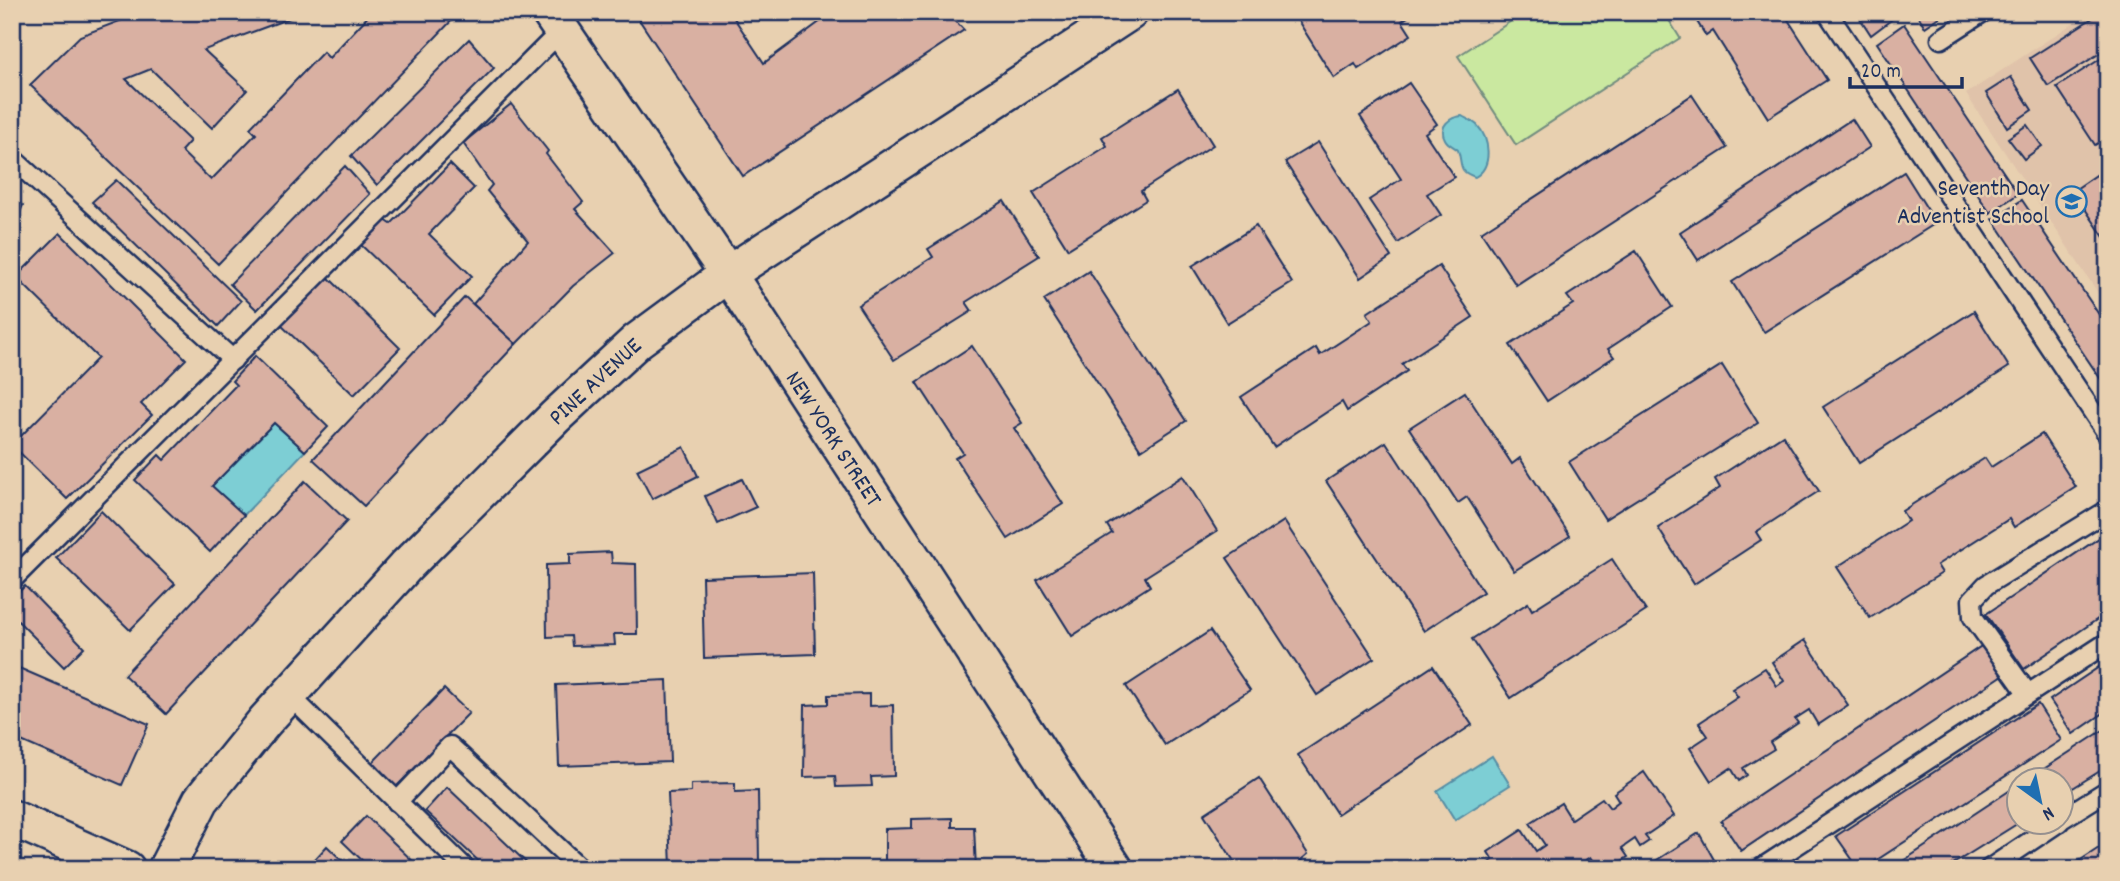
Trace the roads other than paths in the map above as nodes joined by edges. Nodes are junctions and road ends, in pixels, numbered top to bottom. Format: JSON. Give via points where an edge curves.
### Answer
{"nodes":[{"id":1,"x":1130,"y":12,"type":"edge"},
{"id":2,"x":1827,"y":12,"type":"edge"},
{"id":3,"x":1983,"y":12,"type":"edge"},
{"id":4,"x":555,"y":22,"type":"edge"},
{"id":5,"x":1941,"y":39,"type":"dead end"},
{"id":6,"x":12,"y":158,"type":"edge"},
{"id":7,"x":728,"y":274,"type":"junction"},
{"id":8,"x":233,"y":360,"type":"junction"},
{"id":9,"x":2108,"y":435,"type":"edge"},
{"id":10,"x":2108,"y":510,"type":"edge"},
{"id":11,"x":12,"y":578,"type":"edge"},
{"id":12,"x":2108,"y":642,"type":"edge"},
{"id":13,"x":2028,"y":694,"type":"junction"},
{"id":14,"x":289,"y":695,"type":"junction"},
{"id":15,"x":2108,"y":790,"type":"edge"},
{"id":16,"x":397,"y":802,"type":"junction"},
{"id":17,"x":2074,"y":812,"type":"edge"},
{"id":18,"x":12,"y":818,"type":"edge"},
{"id":19,"x":2038,"y":836,"type":"edge"},
{"id":20,"x":127,"y":869,"type":"edge"},
{"id":21,"x":166,"y":869,"type":"edge"},
{"id":22,"x":466,"y":869,"type":"edge"},
{"id":23,"x":582,"y":869,"type":"edge"},
{"id":24,"x":1115,"y":869,"type":"edge"},
{"id":25,"x":1760,"y":869,"type":"edge"},
{"id":26,"x":1989,"y":869,"type":"edge"}],
"edges":[{"from":1,"to":7,"type":"street","name":"PINE AVENUE"},
{"from":2,"to":9,"type":"lane"},
{"from":3,"to":5,"type":"lane"},
{"from":4,"to":7,"type":"street","name":"NEW YORK STREET"},
{"from":4,"to":8,"type":"lane"},
{"from":6,"to":8,"type":"lane"},
{"from":7,"to":14,"type":"street","name":"PINE AVENUE","via":[[637,341],[555,417],[407,565]]},
{"from":7,"to":24,"type":"street","name":"NEW YORK STREET"},
{"from":8,"to":11,"type":"lane"},
{"from":10,"to":13,"type":"lane","via":[[1986,585],[1972,600],[1973,617]]},
{"from":12,"to":13,"type":"lane"},
{"from":13,"to":25,"type":"lane"},
{"from":14,"to":16,"type":"lane"},
{"from":14,"to":21,"type":"street","name":"PINE AVENUE","via":[[201,800]]},
{"from":15,"to":17,"type":"lane"},
{"from":16,"to":22,"type":"lane"},
{"from":16,"to":23,"type":"lane","via":[[450,746]]},
{"from":18,"to":20,"type":"street"},
{"from":19,"to":26,"type":"lane"}]}
